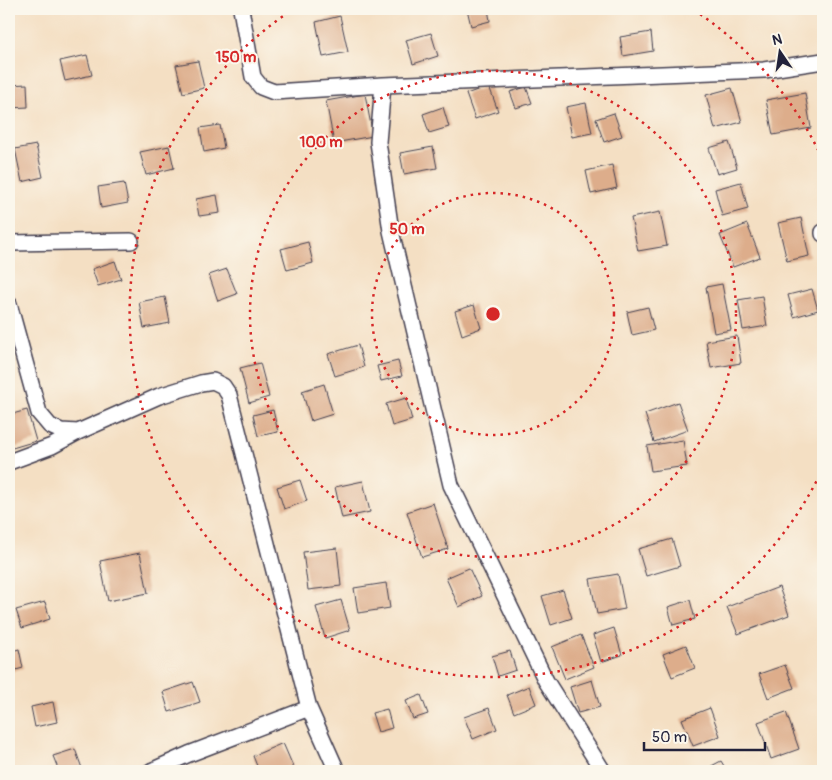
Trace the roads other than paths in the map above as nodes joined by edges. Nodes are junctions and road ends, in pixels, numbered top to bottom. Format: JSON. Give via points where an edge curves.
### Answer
{"nodes":[{"id":1,"x":241,"y":9,"type":"edge"},
{"id":2,"x":823,"y":60,"type":"edge"},
{"id":3,"x":382,"y":85,"type":"junction"},
{"id":4,"x":131,"y":241,"type":"dead end"},
{"id":5,"x":9,"y":243,"type":"edge"},
{"id":6,"x":9,"y":304,"type":"edge"},
{"id":7,"x":78,"y":432,"type":"junction"},
{"id":8,"x":9,"y":462,"type":"edge"},
{"id":9,"x":309,"y":708,"type":"junction"},
{"id":10,"x":151,"y":771,"type":"edge"},
{"id":11,"x":337,"y":771,"type":"edge"},
{"id":12,"x":603,"y":771,"type":"edge"}],
"edges":[{"from":1,"to":3,"type":"street","via":[[253,77],[261,87],[274,92]]},
{"from":2,"to":3,"type":"street","via":[[764,70]]},
{"from":3,"to":12,"type":"street","via":[[378,142],[391,231],[452,485],[546,681]]},
{"from":4,"to":5,"type":"street"},
{"from":6,"to":7,"type":"street","via":[[39,413],[50,426],[61,431]]},
{"from":7,"to":8,"type":"street"},
{"from":7,"to":9,"type":"street","via":[[159,396],[213,381],[223,386],[230,395]]},
{"from":9,"to":10,"type":"street"},
{"from":9,"to":11,"type":"street"}]}
